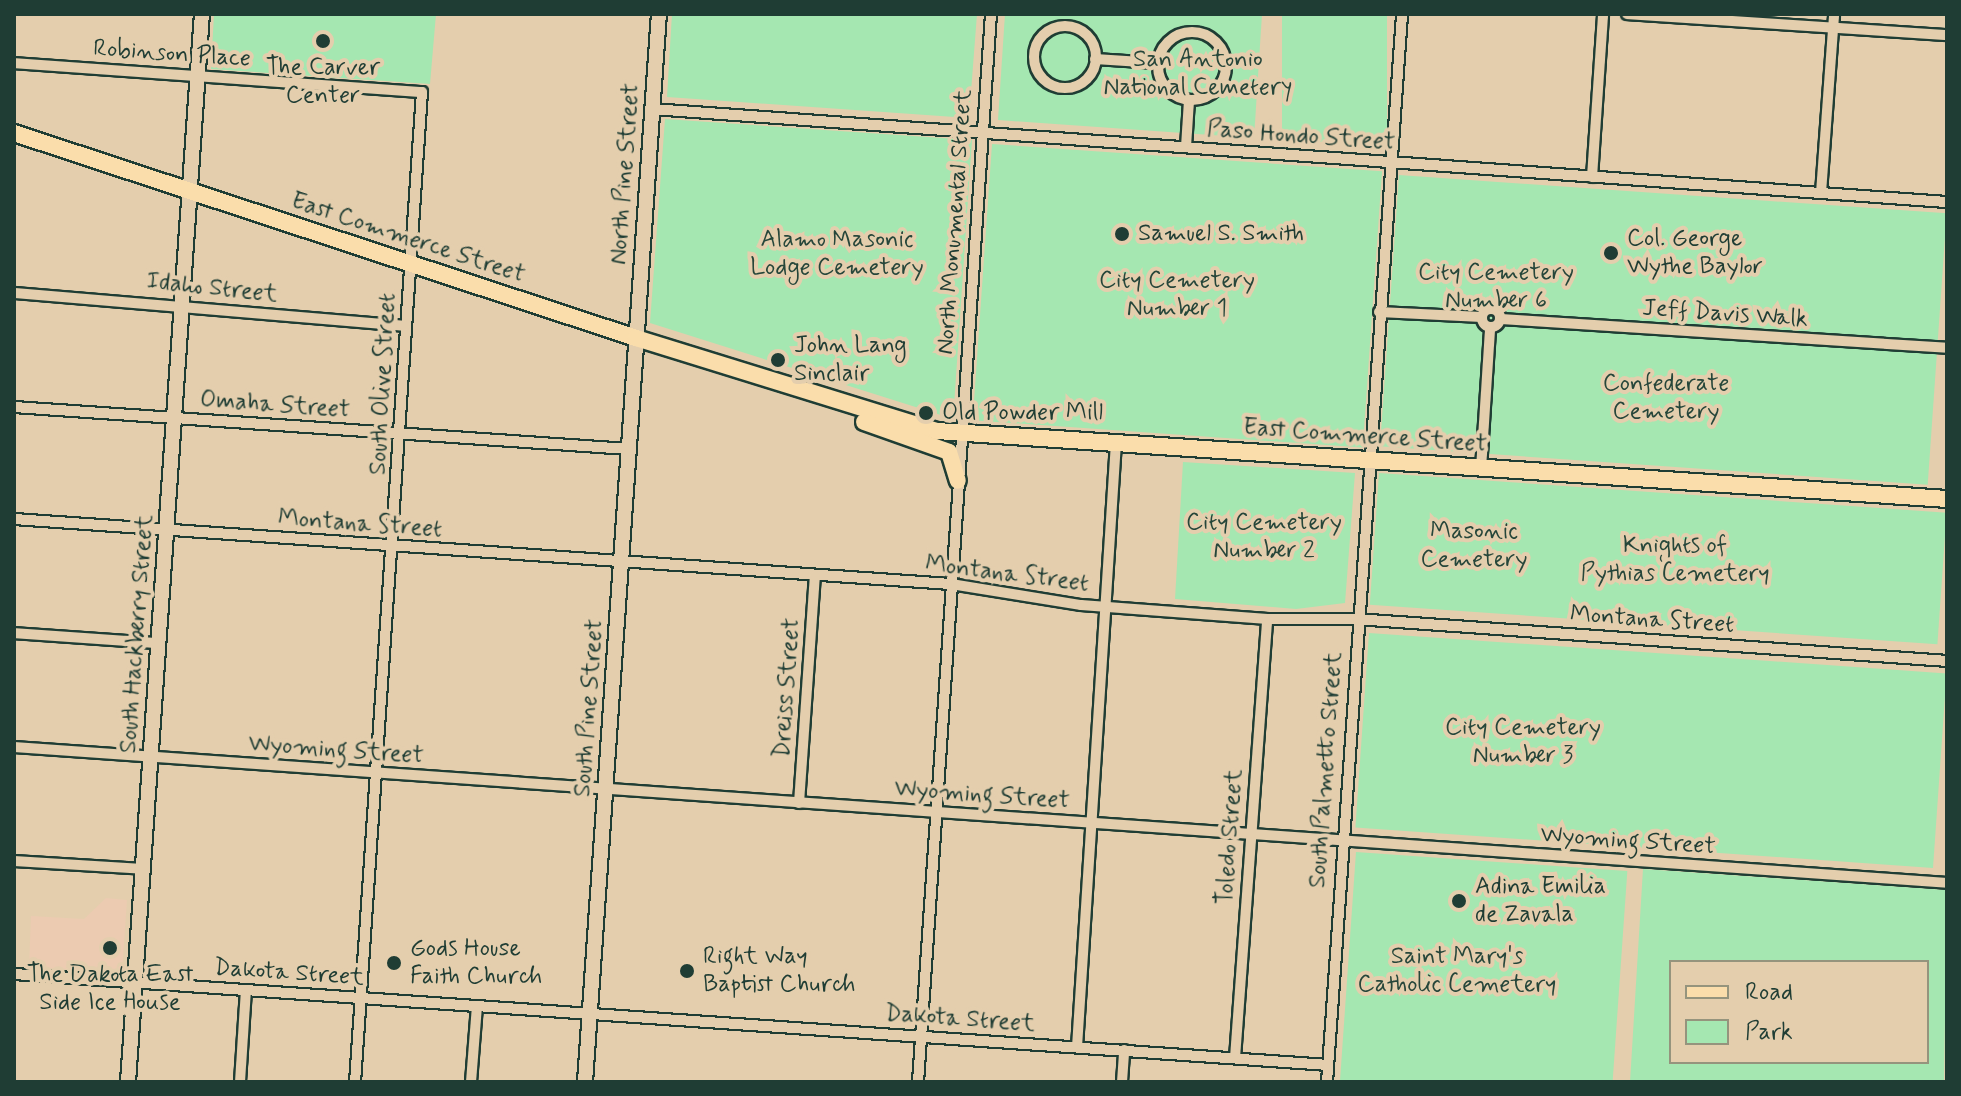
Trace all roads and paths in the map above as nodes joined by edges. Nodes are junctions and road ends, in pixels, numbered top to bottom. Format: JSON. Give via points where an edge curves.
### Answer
{"nodes":[{"id":1,"x":202,"y":14,"type":"edge"},
{"id":2,"x":659,"y":14,"type":"edge"},
{"id":3,"x":991,"y":14,"type":"edge"},
{"id":4,"x":1402,"y":14,"type":"edge"},
{"id":5,"x":1603,"y":14,"type":"edge"},
{"id":6,"x":1627,"y":14,"type":"edge"},
{"id":7,"x":1834,"y":14,"type":"edge"},
{"id":8,"x":1833,"y":27,"type":"junction"},
{"id":9,"x":1947,"y":35,"type":"edge"},
{"id":10,"x":1095,"y":59,"type":"junction"},
{"id":11,"x":14,"y":63,"type":"edge"},
{"id":12,"x":1157,"y":63,"type":"junction"},
{"id":13,"x":198,"y":76,"type":"junction"},
{"id":14,"x":422,"y":92,"type":"joint"},
{"id":15,"x":1189,"y":100,"type":"junction"},
{"id":16,"x":652,"y":109,"type":"junction"},
{"id":17,"x":980,"y":132,"type":"junction"},
{"id":18,"x":14,"y":133,"type":"edge"},
{"id":19,"x":1186,"y":147,"type":"junction"},
{"id":20,"x":1390,"y":162,"type":"junction"},
{"id":21,"x":1592,"y":177,"type":"junction"},
{"id":22,"x":190,"y":190,"type":"junction"},
{"id":23,"x":1821,"y":193,"type":"junction"},
{"id":24,"x":1947,"y":202,"type":"edge"},
{"id":25,"x":410,"y":264,"type":"junction"},
{"id":26,"x":14,"y":293,"type":"edge"},
{"id":27,"x":182,"y":306,"type":"junction"},
{"id":28,"x":1379,"y":312,"type":"junction"},
{"id":29,"x":1482,"y":317,"type":"junction"},
{"id":30,"x":1501,"y":319,"type":"junction"},
{"id":31,"x":405,"y":326,"type":"junction"},
{"id":32,"x":1490,"y":328,"type":"junction"},
{"id":33,"x":636,"y":338,"type":"junction"},
{"id":34,"x":1947,"y":348,"type":"edge"},
{"id":35,"x":786,"y":386,"type":"junction"},
{"id":36,"x":14,"y":407,"type":"edge"},
{"id":37,"x":174,"y":419,"type":"junction"},
{"id":38,"x":399,"y":433,"type":"junction"},
{"id":39,"x":961,"y":433,"type":"junction"},
{"id":40,"x":1116,"y":443,"type":"junction"},
{"id":41,"x":629,"y":449,"type":"junction"},
{"id":42,"x":1368,"y":460,"type":"junction"},
{"id":43,"x":1481,"y":469,"type":"junction"},
{"id":44,"x":958,"y":481,"type":"junction"},
{"id":45,"x":1947,"y":499,"type":"edge"},
{"id":46,"x":14,"y":519,"type":"edge"},
{"id":47,"x":166,"y":530,"type":"junction"},
{"id":48,"x":393,"y":547,"type":"junction"},
{"id":49,"x":622,"y":562,"type":"junction"},
{"id":50,"x":815,"y":576,"type":"junction"},
{"id":51,"x":951,"y":584,"type":"junction"},
{"id":52,"x":1107,"y":607,"type":"junction"},
{"id":53,"x":1267,"y":619,"type":"junction"},
{"id":54,"x":1356,"y":619,"type":"junction"},
{"id":55,"x":14,"y":633,"type":"edge"},
{"id":56,"x":158,"y":643,"type":"junction"},
{"id":57,"x":1947,"y":661,"type":"edge"},
{"id":58,"x":14,"y":747,"type":"edge"},
{"id":59,"x":150,"y":757,"type":"junction"},
{"id":60,"x":377,"y":773,"type":"junction"},
{"id":61,"x":605,"y":789,"type":"junction"},
{"id":62,"x":799,"y":803,"type":"junction"},
{"id":63,"x":937,"y":811,"type":"junction"},
{"id":64,"x":1093,"y":822,"type":"junction"},
{"id":65,"x":1250,"y":833,"type":"junction"},
{"id":66,"x":1341,"y":839,"type":"junction"},
{"id":67,"x":14,"y":861,"type":"edge"},
{"id":68,"x":143,"y":869,"type":"junction"},
{"id":69,"x":1947,"y":883,"type":"edge"},
{"id":70,"x":14,"y":974,"type":"edge"},
{"id":71,"x":135,"y":982,"type":"junction"},
{"id":72,"x":246,"y":990,"type":"junction"},
{"id":73,"x":361,"y":998,"type":"junction"},
{"id":74,"x":477,"y":1006,"type":"junction"},
{"id":75,"x":589,"y":1014,"type":"junction"},
{"id":76,"x":921,"y":1036,"type":"junction"},
{"id":77,"x":1077,"y":1047,"type":"junction"},
{"id":78,"x":1124,"y":1050,"type":"junction"},
{"id":79,"x":1235,"y":1058,"type":"junction"},
{"id":80,"x":1328,"y":1065,"type":"junction"},
{"id":81,"x":128,"y":1082,"type":"edge"},
{"id":82,"x":240,"y":1082,"type":"edge"},
{"id":83,"x":355,"y":1082,"type":"edge"},
{"id":84,"x":471,"y":1082,"type":"edge"},
{"id":85,"x":585,"y":1082,"type":"edge"},
{"id":86,"x":918,"y":1082,"type":"edge"},
{"id":87,"x":1122,"y":1082,"type":"edge"},
{"id":88,"x":1327,"y":1082,"type":"edge"}],
"edges":[{"from":1,"to":13,"type":"main road","name":"South Hackberry Street"},
{"from":2,"to":16,"type":"main road","name":"North Pine Street"},
{"from":3,"to":17,"type":"street","name":"North Monumental Street"},
{"from":4,"to":20,"type":"street","name":"South Palmetto Street"},
{"from":5,"to":21,"type":"street"},
{"from":6,"to":8,"type":"street"},
{"from":7,"to":8,"type":"street"},
{"from":8,"to":9,"type":"street"},
{"from":8,"to":23,"type":"street"},
{"from":10,"to":10,"type":"street","via":[[1090,40],[1065,26],[1047,32],[1034,57],[1039,75],[1064,87],[1082,82]]},
{"from":10,"to":12,"type":"street"},
{"from":11,"to":13,"type":"street","name":"Robinson Place"},
{"from":12,"to":15,"type":"street","via":[[1166,88]]},
{"from":12,"to":15,"type":"street","via":[[1165,44],[1183,33],[1203,34],[1218,44],[1225,60],[1224,77],[1214,92]]},
{"from":13,"to":14,"type":"street","name":"Robinson Place"},
{"from":13,"to":22,"type":"main road","name":"South Hackberry Street"},
{"from":14,"to":25,"type":"street","name":"South Olive Street"},
{"from":15,"to":19,"type":"street"},
{"from":16,"to":17,"type":"street","name":"Paso Hondo Street"},
{"from":16,"to":33,"type":"main road","name":"North Pine Street"},
{"from":17,"to":19,"type":"street","name":"Paso Hondo Street"},
{"from":17,"to":39,"type":"street","name":"North Monumental Street"},
{"from":18,"to":22,"type":"main road","name":"East Commerce Street"},
{"from":19,"to":20,"type":"street","name":"Paso Hondo Street"},
{"from":20,"to":21,"type":"street","name":"Paso Hondo Street"},
{"from":20,"to":28,"type":"street","name":"South Palmetto Street"},
{"from":21,"to":23,"type":"street","name":"Paso Hondo Street"},
{"from":22,"to":25,"type":"main road","name":"East Commerce Street"},
{"from":22,"to":27,"type":"main road","name":"South Hackberry Street"},
{"from":23,"to":24,"type":"street","name":"Paso Hondo Street"},
{"from":25,"to":31,"type":"street","name":"South Olive Street"},
{"from":25,"to":33,"type":"main road","name":"East Commerce Street"},
{"from":26,"to":27,"type":"street","name":"Idaho Street"},
{"from":27,"to":31,"type":"street","name":"Idaho Street"},
{"from":27,"to":37,"type":"main road","name":"South Hackberry Street"},
{"from":28,"to":29,"type":"street"},
{"from":28,"to":42,"type":"street","name":"South Palmetto Street"},
{"from":29,"to":30,"type":"street","name":"Jeff Davis Walk","via":[[1492,308]]},
{"from":29,"to":32,"type":"street"},
{"from":30,"to":32,"type":"street"},
{"from":30,"to":34,"type":"street","name":"Jeff Davis Walk"},
{"from":31,"to":38,"type":"street","name":"South Olive Street"},
{"from":32,"to":43,"type":"street"},
{"from":33,"to":35,"type":"main road","name":"East Commerce Street"},
{"from":33,"to":41,"type":"main road","name":"South Pine Street"},
{"from":35,"to":39,"type":"main road","name":"East Commerce Street","via":[[909,425]]},
{"from":35,"to":44,"type":"main road","name":"East Commerce Street","via":[[823,407],[949,452]]},
{"from":36,"to":37,"type":"street","name":"Omaha Street"},
{"from":37,"to":38,"type":"street","name":"Omaha Street"},
{"from":37,"to":47,"type":"main road","name":"South Hackberry Street"},
{"from":38,"to":41,"type":"street","name":"Omaha Street"},
{"from":38,"to":48,"type":"street","name":"South Olive Street"},
{"from":39,"to":40,"type":"main road","name":"East Commerce Street"},
{"from":39,"to":44,"type":"street","name":"North Monumental Street"},
{"from":40,"to":42,"type":"main road","name":"East Commerce Street"},
{"from":40,"to":52,"type":"street"},
{"from":41,"to":49,"type":"main road","name":"South Pine Street"},
{"from":42,"to":43,"type":"main road","name":"East Commerce Street"},
{"from":42,"to":54,"type":"street","name":"South Palmetto Street"},
{"from":43,"to":45,"type":"main road","name":"East Commerce Street"},
{"from":44,"to":51,"type":"street","name":"North Monumental Street"},
{"from":46,"to":47,"type":"street","name":"Montana Street"},
{"from":47,"to":48,"type":"street","name":"Montana Street"},
{"from":47,"to":56,"type":"main road","name":"South Hackberry Street"},
{"from":48,"to":49,"type":"street","name":"Montana Street"},
{"from":48,"to":60,"type":"street","name":"South Olive Street"},
{"from":49,"to":50,"type":"street","name":"Montana Street"},
{"from":49,"to":61,"type":"main road","name":"South Pine Street"},
{"from":50,"to":51,"type":"street","name":"Montana Street"},
{"from":50,"to":62,"type":"street","name":"Dreiss Street"},
{"from":51,"to":52,"type":"street","name":"Montana Street"},
{"from":51,"to":63,"type":"street","name":"North Monumental Street"},
{"from":52,"to":53,"type":"street","name":"Montana Street"},
{"from":52,"to":64,"type":"street"},
{"from":53,"to":54,"type":"street","name":"Montana Street"},
{"from":53,"to":65,"type":"street","name":"Toledo Street"},
{"from":54,"to":57,"type":"street","name":"Montana Street"},
{"from":54,"to":66,"type":"street","name":"South Palmetto Street"},
{"from":55,"to":56,"type":"street"},
{"from":56,"to":59,"type":"main road","name":"South Hackberry Street"},
{"from":58,"to":59,"type":"street","name":"Wyoming Street"},
{"from":59,"to":60,"type":"street","name":"Wyoming Street"},
{"from":59,"to":68,"type":"main road","name":"South Hackberry Street"},
{"from":60,"to":61,"type":"street","name":"Wyoming Street"},
{"from":60,"to":73,"type":"street","name":"South Olive Street"},
{"from":61,"to":62,"type":"street","name":"Wyoming Street"},
{"from":61,"to":75,"type":"main road","name":"South Pine Street"},
{"from":62,"to":63,"type":"street","name":"Wyoming Street"},
{"from":63,"to":64,"type":"street","name":"Wyoming Street"},
{"from":63,"to":76,"type":"street","name":"North Monumental Street"},
{"from":64,"to":65,"type":"street","name":"Wyoming Street"},
{"from":64,"to":77,"type":"street"},
{"from":65,"to":66,"type":"street","name":"Wyoming Street"},
{"from":65,"to":79,"type":"street","name":"Toledo Street"},
{"from":66,"to":69,"type":"street","name":"Wyoming Street"},
{"from":66,"to":80,"type":"street","name":"South Palmetto Street"},
{"from":67,"to":68,"type":"street"},
{"from":68,"to":71,"type":"main road","name":"South Hackberry Street"},
{"from":70,"to":71,"type":"street","name":"Dakota Street"},
{"from":71,"to":72,"type":"street","name":"Dakota Street"},
{"from":71,"to":81,"type":"main road","name":"South Hackberry Street"},
{"from":72,"to":73,"type":"street","name":"Dakota Street"},
{"from":72,"to":82,"type":"street"},
{"from":73,"to":74,"type":"street","name":"Dakota Street"},
{"from":73,"to":83,"type":"street","name":"South Olive Street"},
{"from":74,"to":75,"type":"street","name":"Dakota Street"},
{"from":74,"to":84,"type":"street"},
{"from":75,"to":76,"type":"street","name":"Dakota Street"},
{"from":75,"to":85,"type":"main road","name":"South Pine Street"},
{"from":76,"to":77,"type":"street","name":"Dakota Street"},
{"from":76,"to":86,"type":"street","name":"North Monumental Street"},
{"from":77,"to":78,"type":"street","name":"Dakota Street"},
{"from":78,"to":79,"type":"street","name":"Dakota Street"},
{"from":78,"to":87,"type":"street"},
{"from":79,"to":80,"type":"street","name":"Dakota Street"},
{"from":80,"to":88,"type":"street","name":"South Palmetto Street"}]}
